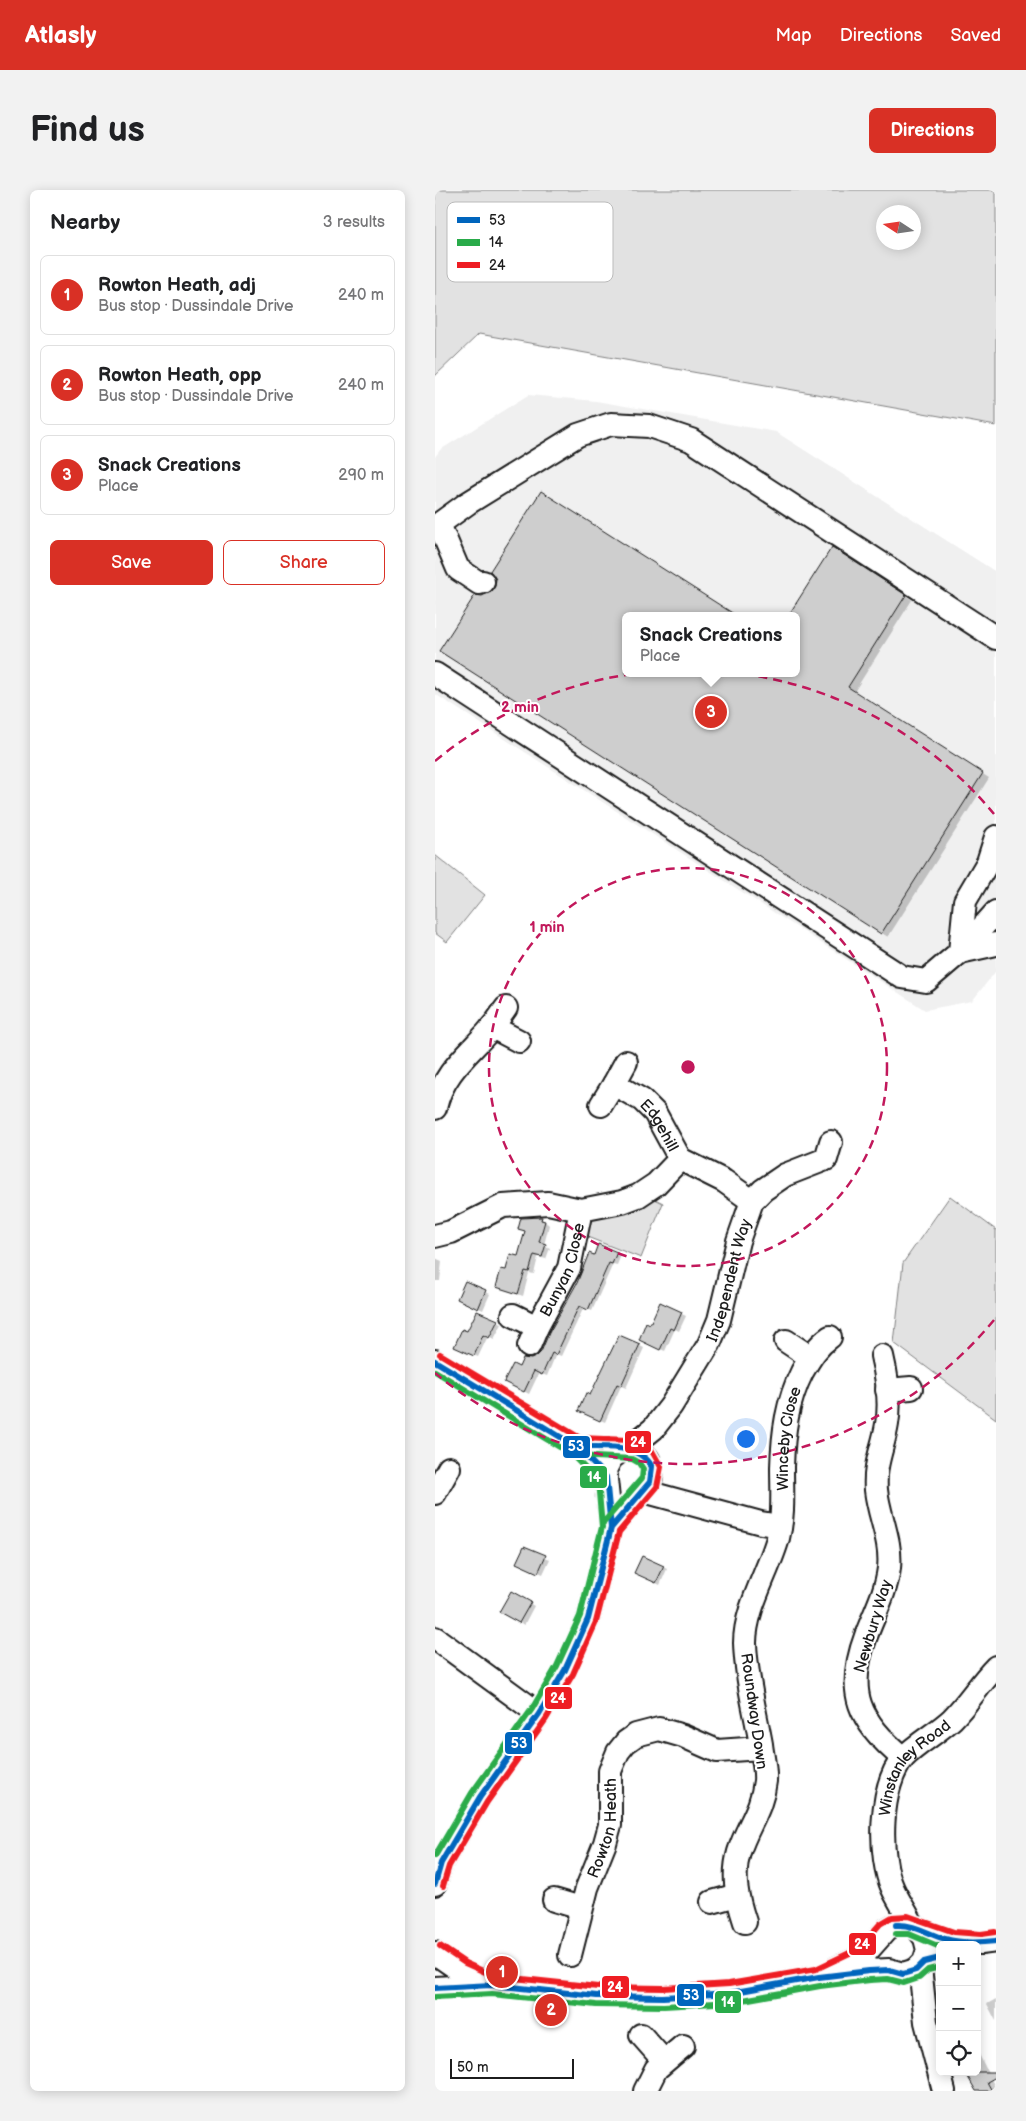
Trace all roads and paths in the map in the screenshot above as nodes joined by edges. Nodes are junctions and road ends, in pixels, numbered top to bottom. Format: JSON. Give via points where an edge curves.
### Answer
{"nodes":[{"id":1,"x":437,"y":528,"type":"edge"},
{"id":2,"x":483,"y":582,"type":"dead end"},
{"id":3,"x":996,"y":638,"type":"edge"},
{"id":4,"x":435,"y":674,"type":"edge"},
{"id":5,"x":996,"y":837,"type":"edge"},
{"id":6,"x":996,"y":912,"type":"edge"},
{"id":7,"x":996,"y":944,"type":"edge"},
{"id":8,"x":960,"y":952,"type":"junction"},
{"id":9,"x":506,"y":1008,"type":"dead end"},
{"id":10,"x":493,"y":1027,"type":"junction"},
{"id":11,"x":519,"y":1041,"type":"dead end"},
{"id":12,"x":626,"y":1062,"type":"dead end"},
{"id":13,"x":614,"y":1084,"type":"junction"},
{"id":14,"x":601,"y":1105,"type":"dead end"},
{"id":15,"x":435,"y":1108,"type":"edge"},
{"id":16,"x":833,"y":1157,"type":"dead end"},
{"id":17,"x":680,"y":1159,"type":"junction"},
{"id":18,"x":752,"y":1201,"type":"junction"},
{"id":19,"x":581,"y":1210,"type":"junction"},
{"id":20,"x":435,"y":1236,"type":"edge"},
{"id":21,"x":513,"y":1315,"type":"dead end"},
{"id":22,"x":830,"y":1337,"type":"dead end"},
{"id":23,"x":786,"y":1341,"type":"dead end"},
{"id":24,"x":810,"y":1357,"type":"junction"},
{"id":25,"x":435,"y":1361,"type":"edge"},
{"id":26,"x":911,"y":1388,"type":"dead end"},
{"id":27,"x":653,"y":1429,"type":"junction"},
{"id":28,"x":577,"y":1447,"type":"junction"},
{"id":29,"x":625,"y":1450,"type":"junction"},
{"id":30,"x":650,"y":1464,"type":"junction"},
{"id":31,"x":449,"y":1468,"type":"dead end"},
{"id":32,"x":607,"y":1480,"type":"junction"},
{"id":33,"x":436,"y":1491,"type":"edge"},
{"id":34,"x":641,"y":1492,"type":"junction"},
{"id":35,"x":694,"y":1504,"type":"junction"},
{"id":36,"x":780,"y":1526,"type":"junction"},
{"id":37,"x":611,"y":1528,"type":"junction"},
{"id":38,"x":435,"y":1638,"type":"edge"},
{"id":39,"x":996,"y":1667,"type":"edge"},
{"id":40,"x":539,"y":1714,"type":"junction"},
{"id":41,"x":761,"y":1748,"type":"junction"},
{"id":42,"x":903,"y":1758,"type":"junction"},
{"id":43,"x":435,"y":1884,"type":"edge"},
{"id":44,"x":893,"y":1888,"type":"junction"},
{"id":45,"x":737,"y":1895,"type":"junction"},
{"id":46,"x":554,"y":1900,"type":"dead end"},
{"id":47,"x":712,"y":1902,"type":"dead end"},
{"id":48,"x":581,"y":1908,"type":"junction"},
{"id":49,"x":745,"y":1922,"type":"dead end"},
{"id":50,"x":915,"y":1927,"type":"junction"},
{"id":51,"x":884,"y":1932,"type":"junction"},
{"id":52,"x":985,"y":1943,"type":"edge"},
{"id":53,"x":435,"y":1953,"type":"edge"},
{"id":54,"x":570,"y":1955,"type":"dead end"},
{"id":55,"x":928,"y":1962,"type":"edge"},
{"id":56,"x":891,"y":1971,"type":"junction"},
{"id":57,"x":819,"y":1977,"type":"junction"},
{"id":58,"x":435,"y":1980,"type":"edge"},
{"id":59,"x":492,"y":1985,"type":"junction"},
{"id":60,"x":435,"y":1988,"type":"edge"},
{"id":61,"x":926,"y":2022,"type":"junction"},
{"id":62,"x":641,"y":2035,"type":"dead end"},
{"id":63,"x":683,"y":2046,"type":"dead end"},
{"id":64,"x":664,"y":2061,"type":"junction"},
{"id":65,"x":645,"y":2091,"type":"edge"},
{"id":66,"x":944,"y":2091,"type":"edge"}],
"edges":[{"from":1,"to":2,"type":"street","via":[[458,568],[479,583]]},
{"from":1,"to":3,"type":"street","via":[[468,502],[578,435],[611,424],[649,426],[691,440]]},
{"from":4,"to":8,"type":"street","via":[[902,977],[926,981]]},
{"from":5,"to":8,"type":"street","via":[[988,862],[965,901]]},
{"from":6,"to":8,"type":"street"},
{"from":7,"to":8,"type":"street"},
{"from":9,"to":10,"type":"street"},
{"from":10,"to":11,"type":"street"},
{"from":10,"to":15,"type":"street","via":[[457,1064],[441,1089]]},
{"from":12,"to":13,"type":"street"},
{"from":13,"to":14,"type":"street"},
{"from":13,"to":17,"type":"street","name":"Edgehill","via":[[642,1100],[655,1113]]},
{"from":16,"to":18,"type":"street","name":"Independent Way","via":[[785,1175]]},
{"from":17,"to":18,"type":"street","name":"Edgehill","via":[[724,1181]]},
{"from":17,"to":19,"type":"street","name":"Bunyan Close","via":[[656,1184],[638,1196],[609,1206]]},
{"from":18,"to":27,"type":"street","name":"Independent Way","via":[[745,1215],[716,1330],[671,1406]]},
{"from":19,"to":20,"type":"street","name":"Bunyan Close","via":[[548,1203],[503,1206],[451,1232]]},
{"from":19,"to":21,"type":"street","name":"Bunyan Close","via":[[569,1268],[533,1336]]},
{"from":22,"to":24,"type":"street","name":"Winceby Close"},
{"from":23,"to":24,"type":"street"},
{"from":24,"to":36,"type":"street","name":"Winceby Close","via":[[795,1386],[787,1413]]},
{"from":25,"to":28,"type":"street"},
{"from":26,"to":42,"type":"street","name":"Newbury Way","via":[[885,1372],[887,1424],[876,1470],[876,1492],[889,1542],[889,1567],[886,1586],[859,1658],[855,1680],[866,1721],[882,1741]]},
{"from":27,"to":29,"type":"street","name":"Independent Way"},
{"from":27,"to":30,"type":"street"},
{"from":28,"to":29,"type":"street"},
{"from":28,"to":32,"type":"street"},
{"from":29,"to":30,"type":"street","via":[[639,1452]]},
{"from":29,"to":32,"type":"street","via":[[607,1463]]},
{"from":30,"to":34,"type":"street","via":[[650,1482]]},
{"from":30,"to":35,"type":"street"},
{"from":31,"to":33,"type":"street"},
{"from":32,"to":34,"type":"street","via":[[621,1495],[633,1496]]},
{"from":32,"to":37,"type":"street"},
{"from":34,"to":35,"type":"street"},
{"from":34,"to":37,"type":"street"},
{"from":35,"to":36,"type":"street"},
{"from":36,"to":41,"type":"street","name":"Roundway Down","via":[[745,1641]]},
{"from":37,"to":40,"type":"street","via":[[588,1619],[565,1670]]},
{"from":38,"to":40,"type":"street"},
{"from":39,"to":42,"type":"street","name":"Winstanley Road","via":[[950,1721]]},
{"from":40,"to":43,"type":"street","via":[[480,1798],[441,1864]]},
{"from":41,"to":45,"type":"street","name":"Roundway Down","via":[[765,1779],[763,1795],[740,1850],[736,1868]]},
{"from":41,"to":48,"type":"street","name":"Rowton Heath","via":[[717,1751],[659,1729],[636,1735],[626,1742],[610,1771],[610,1825]]},
{"from":42,"to":44,"type":"street","name":"Winstanley Road","via":[[883,1808],[885,1861]]},
{"from":44,"to":50,"type":"street","name":"Winstanley Road"},
{"from":44,"to":51,"type":"street","name":"Winstanley Road"},
{"from":45,"to":47,"type":"street"},
{"from":45,"to":49,"type":"street","name":"Roundway Down"},
{"from":46,"to":48,"type":"street"},
{"from":48,"to":54,"type":"street","name":"Rowton Heath"},
{"from":50,"to":51,"type":"street","via":[[899,1925]]},
{"from":50,"to":52,"type":"street","via":[[952,1941]]},
{"from":50,"to":55,"type":"street","via":[[925,1938]]},
{"from":51,"to":56,"type":"street","via":[[878,1948],[881,1961]]},
{"from":51,"to":57,"type":"street","via":[[863,1956]]},
{"from":53,"to":58,"type":"street","via":[[439,1966]]},
{"from":53,"to":59,"type":"street","via":[[461,1971]]},
{"from":55,"to":56,"type":"street","via":[[903,1974]]},
{"from":55,"to":61,"type":"street"},
{"from":56,"to":57,"type":"street"},
{"from":56,"to":61,"type":"street","via":[[913,1994]]},
{"from":57,"to":59,"type":"street","via":[[730,1993],[663,1997],[597,1996]]},
{"from":59,"to":60,"type":"street"},
{"from":61,"to":66,"type":"street"},
{"from":62,"to":64,"type":"street"},
{"from":63,"to":64,"type":"street"},
{"from":64,"to":65,"type":"street","via":[[656,2068]]}]}
